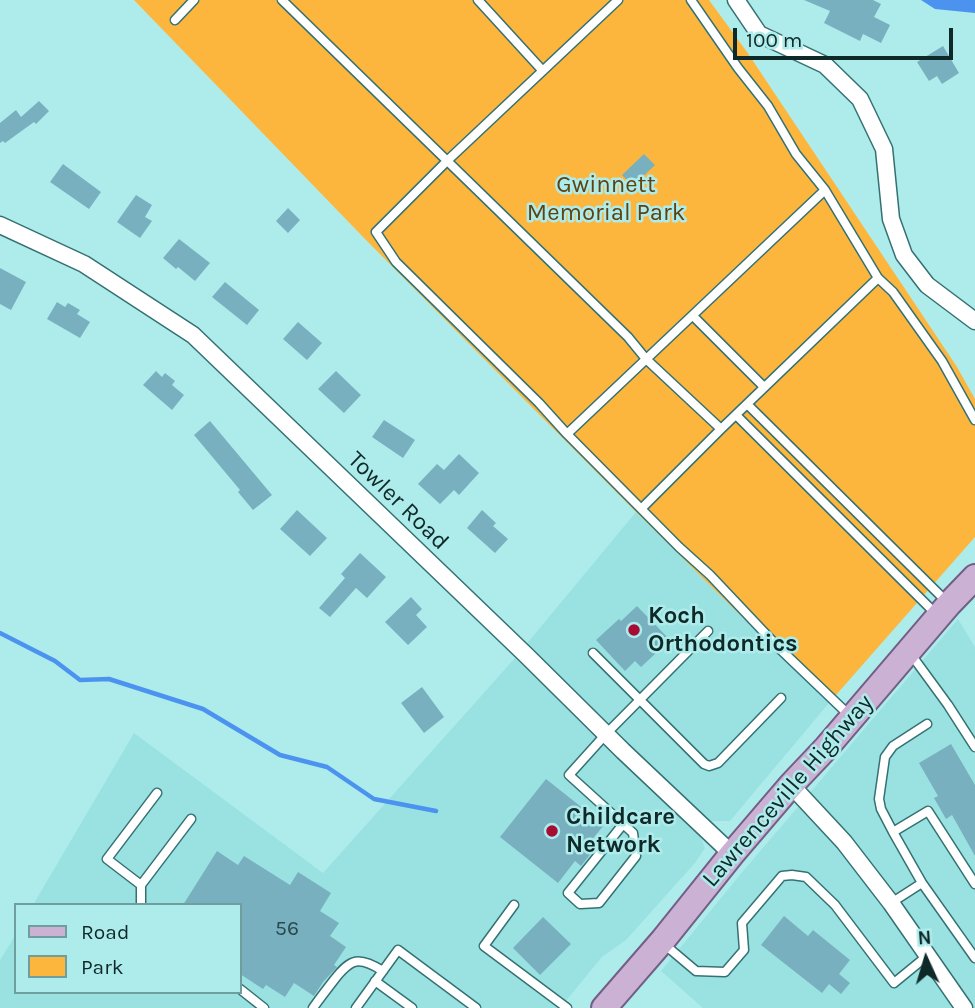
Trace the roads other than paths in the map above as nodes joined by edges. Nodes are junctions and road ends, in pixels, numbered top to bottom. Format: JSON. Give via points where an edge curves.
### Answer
{"nodes":[{"id":1,"x":194,"y":0,"type":"edge"},
{"id":2,"x":282,"y":0,"type":"edge"},
{"id":3,"x":478,"y":0,"type":"edge"},
{"id":4,"x":618,"y":0,"type":"edge"},
{"id":5,"x":691,"y":0,"type":"edge"},
{"id":6,"x":736,"y":0,"type":"edge"},
{"id":7,"x":175,"y":20,"type":"dead end"},
{"id":8,"x":542,"y":70,"type":"junction"},
{"id":9,"x":447,"y":160,"type":"junction"},
{"id":10,"x":825,"y":190,"type":"junction"},
{"id":11,"x":0,"y":225,"type":"edge"},
{"id":12,"x":878,"y":278,"type":"junction"},
{"id":13,"x":693,"y":316,"type":"junction"},
{"id":14,"x":975,"y":321,"type":"edge"},
{"id":15,"x":646,"y":359,"type":"junction"},
{"id":16,"x":764,"y":387,"type":"junction"},
{"id":17,"x":747,"y":404,"type":"junction"},
{"id":18,"x":736,"y":415,"type":"junction"},
{"id":19,"x":975,"y":420,"type":"edge"},
{"id":20,"x":721,"y":429,"type":"junction"},
{"id":21,"x":567,"y":434,"type":"junction"},
{"id":22,"x":642,"y":508,"type":"junction"},
{"id":23,"x":975,"y":577,"type":"edge"},
{"id":24,"x":944,"y":610,"type":"junction"},
{"id":25,"x":708,"y":631,"type":"dead end"},
{"id":26,"x":909,"y":651,"type":"junction"},
{"id":27,"x":593,"y":653,"type":"dead end"},
{"id":28,"x":781,"y":698,"type":"dead end"},
{"id":29,"x":640,"y":700,"type":"junction"},
{"id":30,"x":852,"y":718,"type":"junction"},
{"id":31,"x":928,"y":724,"type":"dead end"},
{"id":32,"x":606,"y":734,"type":"junction"},
{"id":33,"x":975,"y":747,"type":"edge"},
{"id":34,"x":791,"y":785,"type":"junction"},
{"id":35,"x":157,"y":793,"type":"dead end"},
{"id":36,"x":191,"y":818,"type":"dead end"},
{"id":37,"x":624,"y":823,"type":"junction"},
{"id":38,"x":893,"y":832,"type":"junction"},
{"id":39,"x":732,"y":854,"type":"junction"},
{"id":40,"x":922,"y":883,"type":"junction"},
{"id":41,"x":975,"y":884,"type":"edge"},
{"id":42,"x":141,"y":885,"type":"junction"},
{"id":43,"x":141,"y":903,"type":"edge"},
{"id":44,"x":891,"y":903,"type":"junction"},
{"id":45,"x":514,"y":905,"type":"dead end"},
{"id":46,"x":662,"y":942,"type":"junction"},
{"id":47,"x":927,"y":956,"type":"junction"},
{"id":48,"x":975,"y":958,"type":"edge"},
{"id":49,"x":383,"y":971,"type":"junction"},
{"id":50,"x":375,"y":981,"type":"junction"},
{"id":51,"x":242,"y":991,"type":"edge"},
{"id":52,"x":264,"y":1008,"type":"edge"},
{"id":53,"x":313,"y":1008,"type":"edge"},
{"id":54,"x":356,"y":1008,"type":"edge"},
{"id":55,"x":412,"y":1008,"type":"edge"},
{"id":56,"x":476,"y":1008,"type":"edge"},
{"id":57,"x":567,"y":1008,"type":"edge"},
{"id":58,"x":604,"y":1008,"type":"edge"},
{"id":59,"x":964,"y":1008,"type":"edge"}],
"edges":[{"from":1,"to":7,"type":"lane"},
{"from":2,"to":9,"type":"lane"},
{"from":3,"to":8,"type":"lane"},
{"from":4,"to":8,"type":"lane"},
{"from":5,"to":10,"type":"lane"},
{"from":6,"to":14,"type":"street","via":[[759,34],[825,65],[860,99],[884,149],[891,219],[904,255],[927,285]]},
{"from":8,"to":9,"type":"lane"},
{"from":9,"to":15,"type":"lane"},
{"from":9,"to":21,"type":"lane","via":[[376,232],[396,262]]},
{"from":10,"to":12,"type":"lane"},
{"from":10,"to":13,"type":"lane"},
{"from":11,"to":32,"type":"street","name":"Towler Road","via":[[84,264],[193,335]]},
{"from":12,"to":16,"type":"lane"},
{"from":12,"to":19,"type":"lane","via":[[942,360]]},
{"from":13,"to":15,"type":"lane"},
{"from":13,"to":16,"type":"lane"},
{"from":15,"to":20,"type":"lane"},
{"from":15,"to":21,"type":"lane"},
{"from":16,"to":17,"type":"lane"},
{"from":17,"to":18,"type":"lane"},
{"from":17,"to":24,"type":"lane"},
{"from":18,"to":20,"type":"lane"},
{"from":18,"to":24,"type":"lane"},
{"from":20,"to":22,"type":"lane"},
{"from":21,"to":22,"type":"lane"},
{"from":22,"to":30,"type":"lane"},
{"from":23,"to":24,"type":"main road","name":"Lawrenceville Highway"},
{"from":24,"to":26,"type":"main road","name":"Lawrenceville Highway"},
{"from":25,"to":29,"type":"lane"},
{"from":26,"to":30,"type":"main road","name":"Lawrenceville Highway"},
{"from":26,"to":33,"type":"lane"},
{"from":27,"to":29,"type":"lane"},
{"from":28,"to":29,"type":"lane","via":[[718,763],[709,766]]},
{"from":29,"to":32,"type":"lane"},
{"from":30,"to":34,"type":"main road","name":"Lawrenceville Highway"},
{"from":31,"to":38,"type":"lane","via":[[892,746],[884,757],[879,799]]},
{"from":32,"to":37,"type":"lane","via":[[569,775]]},
{"from":32,"to":39,"type":"street","name":"Towler Road"},
{"from":34,"to":39,"type":"main road","name":"Lawrenceville Highway"},
{"from":34,"to":44,"type":"street","via":[[844,842]]},
{"from":35,"to":42,"type":"lane","via":[[107,859]]},
{"from":36,"to":42,"type":"lane"},
{"from":37,"to":37,"type":"lane","via":[[633,833],[636,856],[599,904],[580,904],[568,893]]},
{"from":38,"to":40,"type":"lane"},
{"from":38,"to":41,"type":"lane","via":[[928,811]]},
{"from":39,"to":46,"type":"main road","name":"Lawrenceville Highway"},
{"from":40,"to":44,"type":"lane"},
{"from":40,"to":48,"type":"lane"},
{"from":42,"to":43,"type":"lane"},
{"from":44,"to":47,"type":"street"},
{"from":45,"to":57,"type":"lane","via":[[484,946]]},
{"from":46,"to":47,"type":"lane","via":[[696,971],[725,972],[744,950],[742,923],[782,876],[792,874],[806,877],[835,905],[894,983]]},
{"from":46,"to":58,"type":"main road","name":"Lawrenceville Highway"},
{"from":47,"to":59,"type":"street"},
{"from":49,"to":50,"type":"lane"},
{"from":49,"to":53,"type":"lane","via":[[363,961],[345,966]]},
{"from":49,"to":56,"type":"lane","via":[[398,950]]},
{"from":50,"to":54,"type":"lane"},
{"from":50,"to":55,"type":"lane"},
{"from":51,"to":52,"type":"lane"}]}
